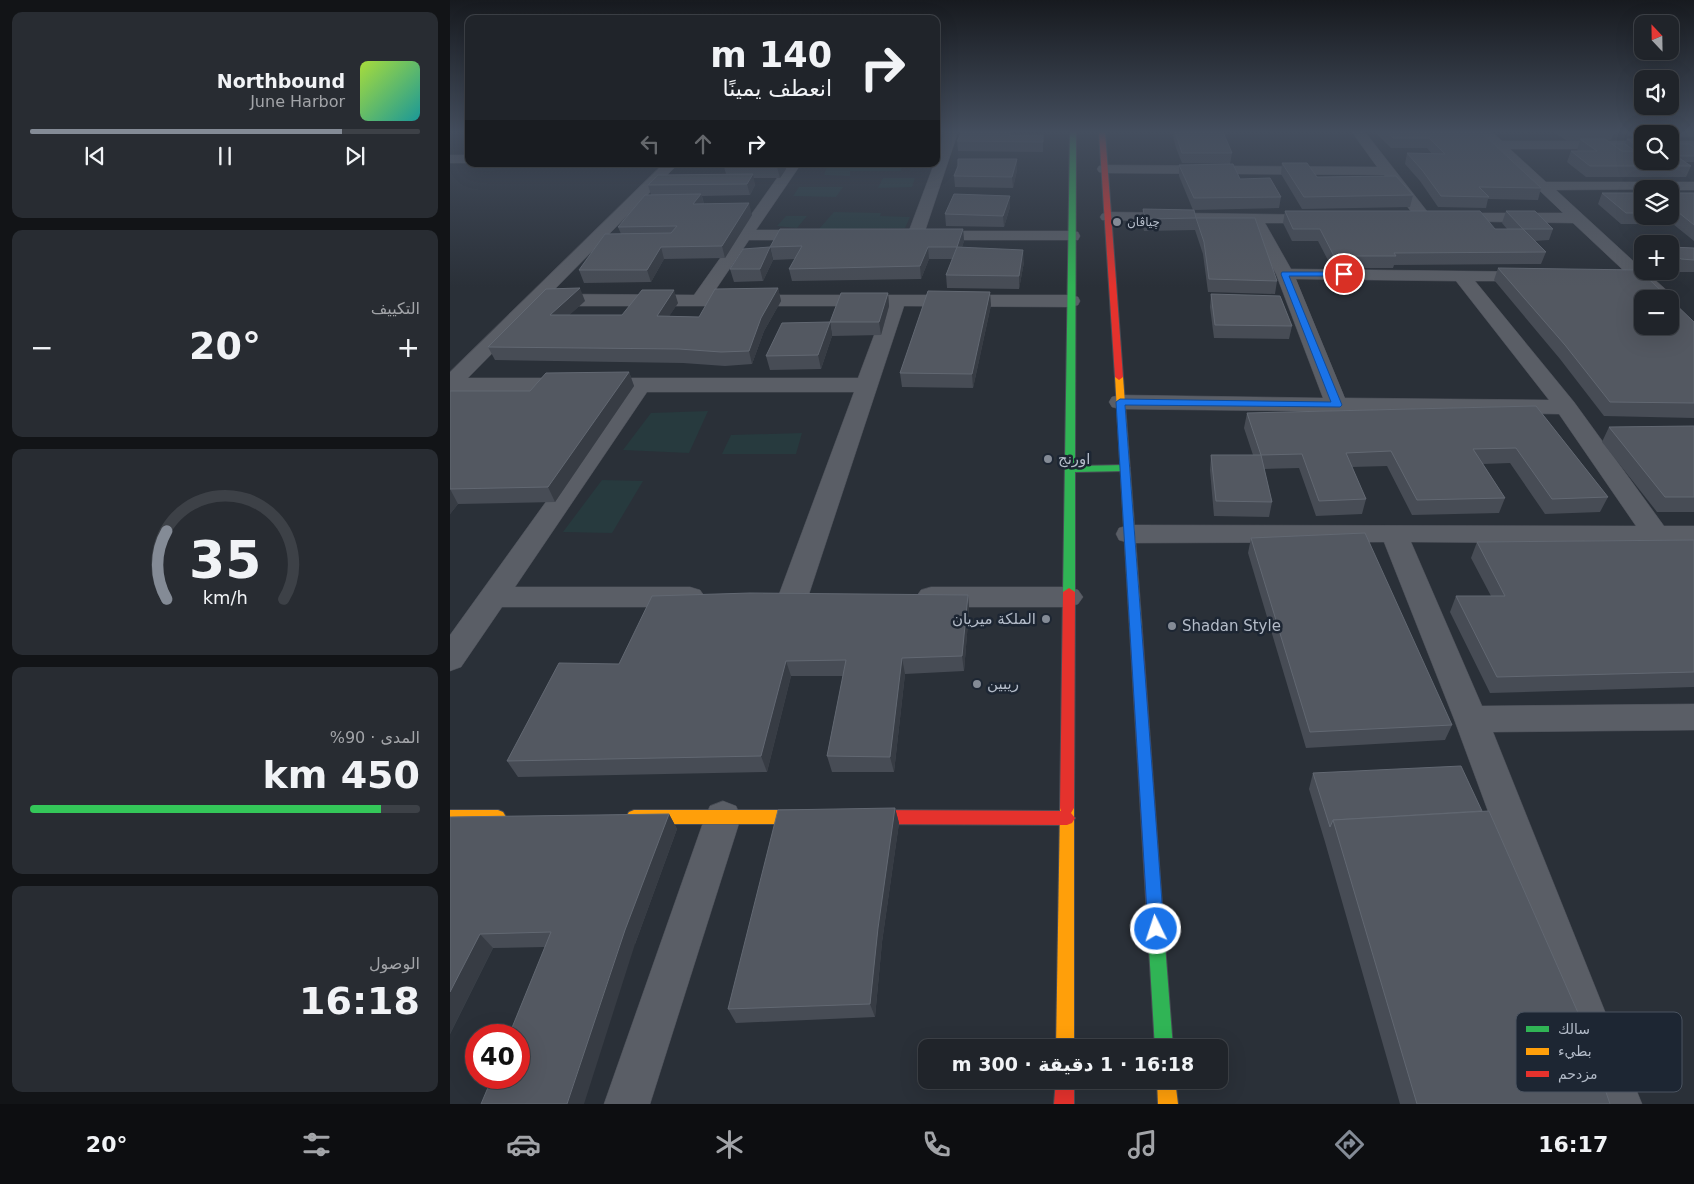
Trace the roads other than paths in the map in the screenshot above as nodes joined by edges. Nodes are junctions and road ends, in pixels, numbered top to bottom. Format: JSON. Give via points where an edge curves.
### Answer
{"nodes":[{"id":1,"x":652,"y":184,"type":"edge"},
{"id":2,"x":781,"y":184,"type":"edge"},
{"id":3,"x":931,"y":184,"type":"edge"},
{"id":4,"x":1073,"y":184,"type":"edge"},
{"id":5,"x":1105,"y":184,"type":"edge"},
{"id":6,"x":1396,"y":184,"type":"edge"},
{"id":7,"x":1540,"y":184,"type":"edge"},
{"id":8,"x":1543,"y":186,"type":"junction"},
{"id":9,"x":1691,"y":189,"type":"edge"},
{"id":10,"x":1108,"y":217,"type":"junction"},
{"id":11,"x":1254,"y":218,"type":"junction"},
{"id":12,"x":1334,"y":218,"type":"edge"},
{"id":13,"x":1404,"y":218,"type":"edge"},
{"id":14,"x":1424,"y":218,"type":"junction"},
{"id":15,"x":1577,"y":218,"type":"junction"},
{"id":16,"x":745,"y":235,"type":"junction"},
{"id":17,"x":830,"y":235,"type":"edge"},
{"id":18,"x":896,"y":236,"type":"edge"},
{"id":19,"x":915,"y":236,"type":"junction"},
{"id":20,"x":1072,"y":236,"type":"junction"},
{"id":21,"x":1634,"y":270,"type":"edge"},
{"id":22,"x":1285,"y":274,"type":"junction"},
{"id":23,"x":1461,"y":275,"type":"junction"},
{"id":24,"x":1551,"y":276,"type":"edge"},
{"id":25,"x":1611,"y":276,"type":"edge"},
{"id":26,"x":1634,"y":276,"type":"edge"},
{"id":27,"x":1645,"y":280,"type":"edge"},
{"id":28,"x":1656,"y":290,"type":"edge"},
{"id":29,"x":700,"y":299,"type":"junction"},
{"id":30,"x":536,"y":300,"type":"junction"},
{"id":31,"x":896,"y":301,"type":"junction"},
{"id":32,"x":1071,"y":301,"type":"junction"},
{"id":33,"x":450,"y":384,"type":"edge"},
{"id":34,"x":641,"y":385,"type":"junction"},
{"id":35,"x":866,"y":385,"type":"junction"},
{"id":36,"x":1120,"y":402,"type":"junction"},
{"id":37,"x":1337,"y":405,"type":"junction"},
{"id":38,"x":1566,"y":407,"type":"junction"},
{"id":39,"x":1125,"y":468,"type":"junction"},
{"id":40,"x":1070,"y":469,"type":"junction"},
{"id":41,"x":1394,"y":533,"type":"junction"},
{"id":42,"x":1129,"y":534,"type":"junction"},
{"id":43,"x":1656,"y":535,"type":"junction"},
{"id":44,"x":1694,"y":535,"type":"edge"},
{"id":45,"x":494,"y":597,"type":"junction"},
{"id":46,"x":714,"y":597,"type":"edge"},
{"id":47,"x":763,"y":597,"type":"edge"},
{"id":48,"x":793,"y":597,"type":"junction"},
{"id":49,"x":823,"y":597,"type":"edge"},
{"id":50,"x":902,"y":597,"type":"edge"},
{"id":51,"x":1068,"y":597,"type":"junction"},
{"id":52,"x":450,"y":659,"type":"edge"},
{"id":53,"x":1694,"y":717,"type":"edge"},
{"id":54,"x":1471,"y":718,"type":"junction"},
{"id":55,"x":450,"y":817,"type":"edge"},
{"id":56,"x":508,"y":817,"type":"edge"},
{"id":57,"x":625,"y":817,"type":"edge"},
{"id":58,"x":723,"y":817,"type":"junction"},
{"id":59,"x":821,"y":817,"type":"edge"},
{"id":60,"x":851,"y":817,"type":"edge"},
{"id":61,"x":1067,"y":818,"type":"junction"},
{"id":62,"x":1584,"y":1012,"type":"edge"},
{"id":63,"x":1065,"y":1039,"type":"edge"},
{"id":64,"x":1163,"y":1039,"type":"edge"},
{"id":65,"x":1065,"y":1089,"type":"edge"},
{"id":66,"x":1167,"y":1089,"type":"edge"},
{"id":67,"x":1614,"y":1092,"type":"edge"},
{"id":68,"x":627,"y":1104,"type":"edge"},
{"id":69,"x":1064,"y":1104,"type":"edge"},
{"id":70,"x":1168,"y":1104,"type":"edge"},
{"id":71,"x":1619,"y":1104,"type":"edge"}],
"edges":[{"from":1,"to":30,"type":"street"},
{"from":2,"to":16,"type":"street"},
{"from":3,"to":19,"type":"street"},
{"from":4,"to":20,"type":"street"},
{"from":5,"to":10,"type":"street"},
{"from":6,"to":14,"type":"street"},
{"from":7,"to":8,"type":"street"},
{"from":8,"to":9,"type":"street"},
{"from":8,"to":15,"type":"street"},
{"from":10,"to":11,"type":"street"},
{"from":10,"to":36,"type":"street"},
{"from":11,"to":12,"type":"street"},
{"from":11,"to":22,"type":"street"},
{"from":13,"to":14,"type":"street"},
{"from":14,"to":15,"type":"street"},
{"from":15,"to":21,"type":"street"},
{"from":16,"to":17,"type":"street"},
{"from":16,"to":29,"type":"street"},
{"from":18,"to":19,"type":"street"},
{"from":19,"to":20,"type":"street"},
{"from":20,"to":32,"type":"street"},
{"from":22,"to":23,"type":"street"},
{"from":22,"to":37,"type":"street"},
{"from":23,"to":24,"type":"street"},
{"from":23,"to":38,"type":"street"},
{"from":25,"to":26,"type":"street"},
{"from":27,"to":28,"type":"street"},
{"from":29,"to":30,"type":"street"},
{"from":29,"to":31,"type":"street"},
{"from":30,"to":33,"type":"street"},
{"from":31,"to":32,"type":"street"},
{"from":31,"to":35,"type":"street"},
{"from":32,"to":40,"type":"street"},
{"from":33,"to":34,"type":"street"},
{"from":34,"to":35,"type":"street"},
{"from":34,"to":45,"type":"street"},
{"from":35,"to":48,"type":"street"},
{"from":36,"to":37,"type":"street"},
{"from":36,"to":39,"type":"street"},
{"from":37,"to":38,"type":"street"},
{"from":38,"to":43,"type":"street"},
{"from":39,"to":40,"type":"street"},
{"from":39,"to":42,"type":"street"},
{"from":40,"to":51,"type":"street"},
{"from":41,"to":42,"type":"street"},
{"from":41,"to":43,"type":"street"},
{"from":41,"to":54,"type":"street"},
{"from":42,"to":64,"type":"street"},
{"from":43,"to":44,"type":"street"},
{"from":45,"to":46,"type":"street"},
{"from":45,"to":52,"type":"street"},
{"from":47,"to":48,"type":"street"},
{"from":48,"to":49,"type":"street"},
{"from":50,"to":51,"type":"street"},
{"from":51,"to":61,"type":"street"},
{"from":53,"to":54,"type":"street"},
{"from":54,"to":62,"type":"street"},
{"from":55,"to":56,"type":"street"},
{"from":57,"to":58,"type":"street"},
{"from":58,"to":59,"type":"street"},
{"from":58,"to":68,"type":"street"},
{"from":60,"to":61,"type":"street"},
{"from":61,"to":63,"type":"street"},
{"from":65,"to":69,"type":"street"},
{"from":66,"to":70,"type":"street"},
{"from":67,"to":71,"type":"street"}]}
